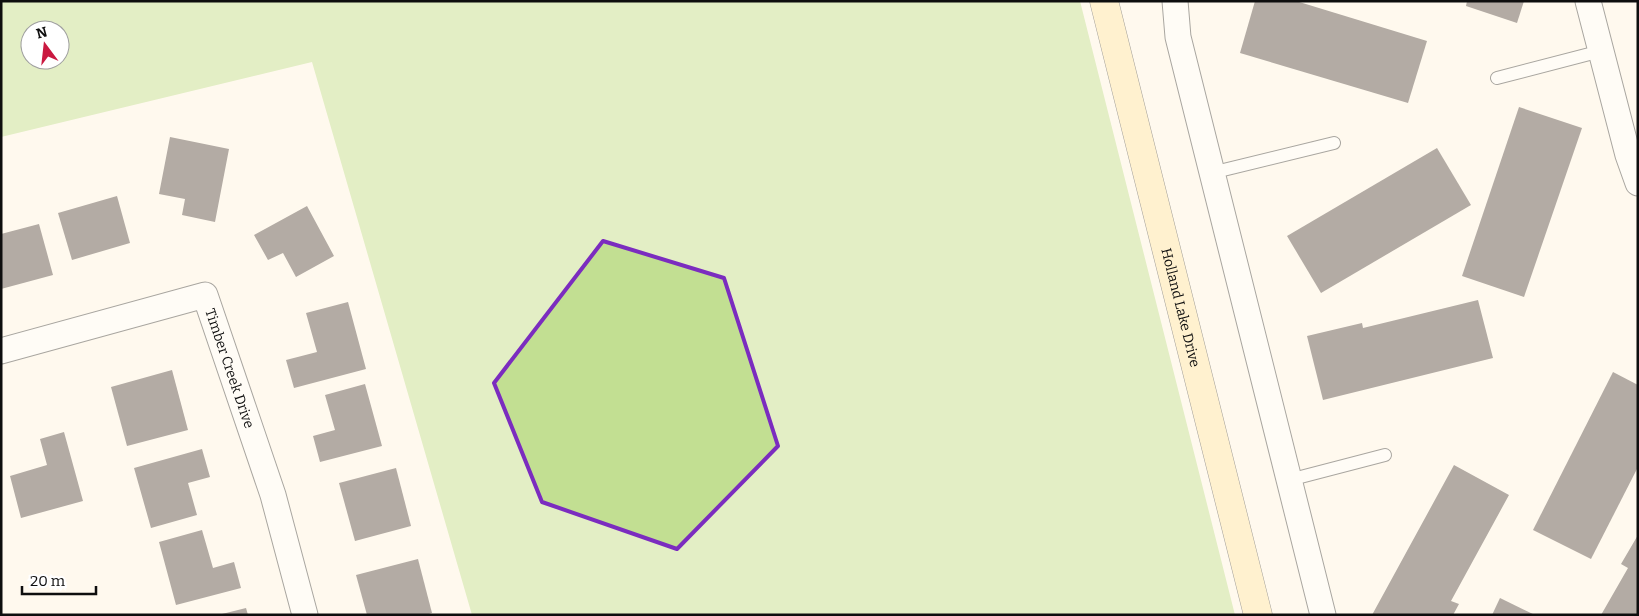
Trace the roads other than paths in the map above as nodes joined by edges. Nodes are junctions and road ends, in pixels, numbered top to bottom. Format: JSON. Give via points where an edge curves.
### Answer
{"nodes":[{"id":1,"x":1104,"y":1,"type":"edge"},
{"id":2,"x":1175,"y":1,"type":"edge"},
{"id":3,"x":1588,"y":1,"type":"edge"},
{"id":4,"x":1601,"y":51,"type":"junction"},
{"id":5,"x":1497,"y":78,"type":"dead end"},
{"id":6,"x":1334,"y":142,"type":"dead end"},
{"id":7,"x":1212,"y":173,"type":"junction"},
{"id":8,"x":1638,"y":183,"type":"edge"},
{"id":9,"x":1,"y":351,"type":"edge"},
{"id":10,"x":1385,"y":455,"type":"dead end"},
{"id":11,"x":1289,"y":480,"type":"junction"},
{"id":12,"x":305,"y":615,"type":"edge"},
{"id":13,"x":1258,"y":615,"type":"edge"},
{"id":14,"x":1323,"y":615,"type":"edge"}],
"edges":[{"from":1,"to":13,"type":"street","name":"Holland Lake Drive"},
{"from":2,"to":7,"type":"street","via":[[1178,37]]},
{"from":3,"to":4,"type":"street"},
{"from":4,"to":5,"type":"lane"},
{"from":4,"to":8,"type":"street"},
{"from":6,"to":7,"type":"lane"},
{"from":7,"to":11,"type":"street"},
{"from":9,"to":12,"type":"street","name":"Timber Creek Drive","via":[[205,295],[273,495]]},
{"from":10,"to":11,"type":"lane"},
{"from":11,"to":14,"type":"street"}]}
